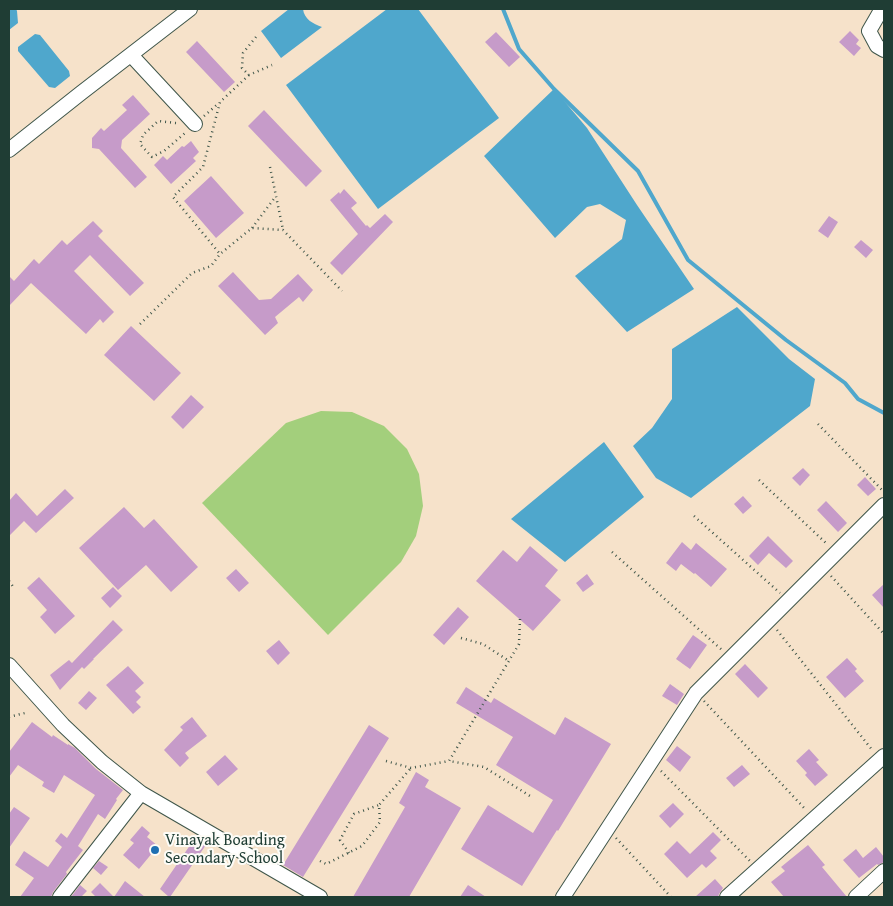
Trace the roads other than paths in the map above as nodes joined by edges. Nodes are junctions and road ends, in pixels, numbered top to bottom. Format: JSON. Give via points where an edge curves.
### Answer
{"nodes":[{"id":1,"x":190,"y":9,"type":"edge"},
{"id":2,"x":883,"y":9,"type":"edge"},
{"id":3,"x":884,"y":50,"type":"edge"},
{"id":4,"x":132,"y":55,"type":"junction"},
{"id":5,"x":195,"y":124,"type":"road end"},
{"id":6,"x":9,"y":150,"type":"edge"},
{"id":7,"x":884,"y":505,"type":"edge"},
{"id":8,"x":9,"y":665,"type":"edge"},
{"id":9,"x":882,"y":758,"type":"edge"},
{"id":10,"x":141,"y":793,"type":"junction"},
{"id":11,"x":884,"y":871,"type":"edge"},
{"id":12,"x":60,"y":897,"type":"edge"},
{"id":13,"x":320,"y":897,"type":"edge"},
{"id":14,"x":564,"y":897,"type":"edge"},
{"id":15,"x":727,"y":897,"type":"edge"},
{"id":16,"x":856,"y":897,"type":"edge"}],
"edges":[{"from":1,"to":4,"type":"street"},
{"from":2,"to":3,"type":"street","via":[[869,31]]},
{"from":4,"to":5,"type":"street"},
{"from":4,"to":6,"type":"street"},
{"from":7,"to":14,"type":"street","via":[[696,693]]},
{"from":8,"to":10,"type":"street","via":[[63,725]]},
{"from":9,"to":15,"type":"street"},
{"from":10,"to":12,"type":"street"},
{"from":10,"to":13,"type":"street"},
{"from":11,"to":16,"type":"street"}]}
